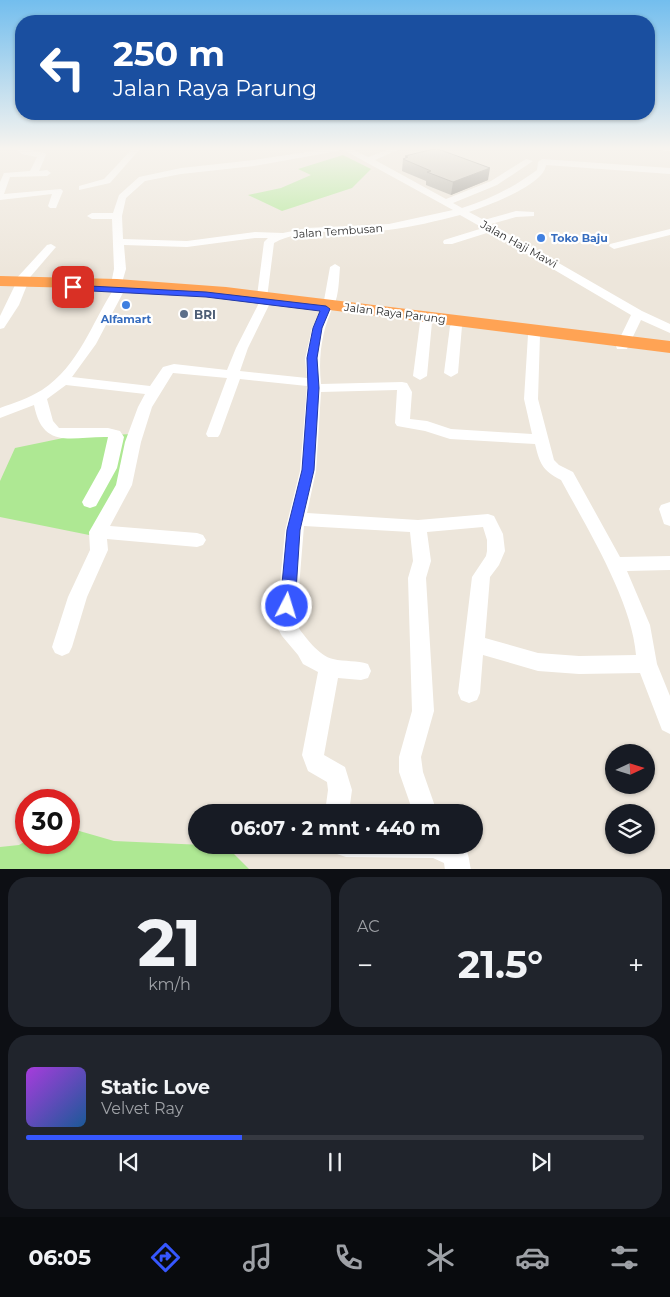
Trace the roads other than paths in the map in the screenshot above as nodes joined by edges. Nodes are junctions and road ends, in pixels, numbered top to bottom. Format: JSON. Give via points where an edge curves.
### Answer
{"nodes":[{"id":1,"x":131,"y":190,"type":"edge"},
{"id":2,"x":423,"y":190,"type":"edge"},
{"id":3,"x":477,"y":190,"type":"edge"},
{"id":4,"x":512,"y":190,"type":"edge"},
{"id":5,"x":0,"y":195,"type":"edge"},
{"id":6,"x":446,"y":202,"type":"junction"},
{"id":7,"x":53,"y":206,"type":"dead end"},
{"id":8,"x":460,"y":211,"type":"junction"},
{"id":9,"x":531,"y":214,"type":"dead end"},
{"id":10,"x":92,"y":216,"type":"dead end"},
{"id":11,"x":117,"y":216,"type":"junction"},
{"id":12,"x":481,"y":224,"type":"junction"},
{"id":13,"x":492,"y":229,"type":"junction"},
{"id":14,"x":670,"y":232,"type":"edge"},
{"id":15,"x":282,"y":236,"type":"junction"},
{"id":16,"x":118,"y":242,"type":"junction"},
{"id":17,"x":448,"y":242,"type":"dead end"},
{"id":18,"x":614,"y":246,"type":"dead end"},
{"id":19,"x":51,"y":247,"type":"dead end"},
{"id":20,"x":336,"y":267,"type":"dead end"},
{"id":21,"x":0,"y":280,"type":"edge"},
{"id":22,"x":20,"y":283,"type":"junction"},
{"id":23,"x":0,"y":285,"type":"edge"},
{"id":24,"x":118,"y":286,"type":"junction"},
{"id":25,"x":264,"y":298,"type":"junction"},
{"id":26,"x":327,"y":307,"type":"junction"},
{"id":27,"x":638,"y":314,"type":"junction"},
{"id":28,"x":426,"y":322,"type":"junction"},
{"id":29,"x":0,"y":325,"type":"edge"},
{"id":30,"x":456,"y":326,"type":"junction"},
{"id":31,"x":670,"y":329,"type":"edge"},
{"id":32,"x":534,"y":335,"type":"junction"},
{"id":33,"x":623,"y":343,"type":"junction"},
{"id":34,"x":670,"y":347,"type":"edge"},
{"id":35,"x":670,"y":351,"type":"edge"},
{"id":36,"x":451,"y":373,"type":"dead end"},
{"id":37,"x":234,"y":375,"type":"junction"},
{"id":38,"x":420,"y":376,"type":"dead end"},
{"id":39,"x":62,"y":380,"type":"junction"},
{"id":40,"x":313,"y":385,"type":"junction"},
{"id":41,"x":154,"y":391,"type":"junction"},
{"id":42,"x":39,"y":397,"type":"junction"},
{"id":43,"x":0,"y":413,"type":"edge"},
{"id":44,"x":213,"y":434,"type":"dead end"},
{"id":45,"x":540,"y":439,"type":"junction"},
{"id":46,"x":90,"y":502,"type":"dead end"},
{"id":47,"x":670,"y":508,"type":"edge"},
{"id":48,"x":297,"y":519,"type":"junction"},
{"id":49,"x":670,"y":520,"type":"edge"},
{"id":50,"x":418,"y":526,"type":"junction"},
{"id":51,"x":98,"y":532,"type":"junction"},
{"id":52,"x":197,"y":540,"type":"dead end"},
{"id":53,"x":670,"y":563,"type":"edge"},
{"id":54,"x":616,"y":564,"type":"junction"},
{"id":55,"x":474,"y":643,"type":"junction"},
{"id":56,"x":62,"y":647,"type":"dead end"},
{"id":57,"x":647,"y":664,"type":"junction"},
{"id":58,"x":329,"y":668,"type":"junction"},
{"id":59,"x":361,"y":671,"type":"dead end"},
{"id":60,"x":469,"y":693,"type":"dead end"},
{"id":61,"x":670,"y":723,"type":"edge"},
{"id":62,"x":338,"y":804,"type":"edge"},
{"id":63,"x":422,"y":804,"type":"edge"},
{"id":64,"x":453,"y":854,"type":"edge"},
{"id":65,"x":458,"y":869,"type":"edge"}],
"edges":[{"from":1,"to":11,"type":"street","via":[[122,198]]},
{"from":2,"to":6,"type":"street","name":"Jalan Haji Mawi"},
{"from":3,"to":6,"type":"street"},
{"from":4,"to":8,"type":"street","name":"Jalan Tembusan"},
{"from":5,"to":7,"type":"street","via":[[58,191]]},
{"from":6,"to":8,"type":"street","name":"Jalan Haji Mawi"},
{"from":8,"to":12,"type":"street","name":"Jalan Haji Mawi"},
{"from":8,"to":15,"type":"street","name":"Jalan Tembusan","via":[[388,227]]},
{"from":9,"to":12,"type":"street","via":[[516,214]]},
{"from":10,"to":11,"type":"street"},
{"from":11,"to":16,"type":"street"},
{"from":12,"to":13,"type":"street","name":"Jalan Haji Mawi"},
{"from":13,"to":17,"type":"street"},
{"from":13,"to":27,"type":"street","name":"Jalan Haji Mawi"},
{"from":14,"to":18,"type":"street"},
{"from":15,"to":16,"type":"street","via":[[255,235],[186,244]]},
{"from":15,"to":25,"type":"street","name":"Jalan Tembusan","via":[[269,242]]},
{"from":16,"to":24,"type":"street"},
{"from":19,"to":22,"type":"street"},
{"from":20,"to":26,"type":"street"},
{"from":21,"to":22,"type":"highway","name":"Jalan Raya Parung"},
{"from":22,"to":23,"type":"highway","name":"Jalan Raya Parung"},
{"from":22,"to":24,"type":"highway","name":"Jalan Raya Parung"},
{"from":22,"to":29,"type":"street","via":[[13,304]]},
{"from":24,"to":25,"type":"highway","name":"Jalan Raya Parung"},
{"from":24,"to":39,"type":"street","via":[[93,339]]},
{"from":25,"to":26,"type":"highway","name":"Jalan Raya Parung"},
{"from":25,"to":37,"type":"street"},
{"from":26,"to":28,"type":"highway","name":"Jalan Raya Parung"},
{"from":26,"to":33,"type":"highway","name":"Jalan Raya Parung"},
{"from":26,"to":40,"type":"street","via":[[315,338]]},
{"from":27,"to":31,"type":"street","name":"Jalan Haji Mawi"},
{"from":27,"to":33,"type":"street"},
{"from":28,"to":30,"type":"highway","name":"Jalan Raya Parung"},
{"from":28,"to":38,"type":"street"},
{"from":30,"to":32,"type":"highway","name":"Jalan Raya Parung"},
{"from":30,"to":36,"type":"street"},
{"from":32,"to":33,"type":"highway","name":"Jalan Raya Parung"},
{"from":32,"to":45,"type":"street","via":[[530,399]]},
{"from":33,"to":34,"type":"highway","name":"Jalan Raya Parung"},
{"from":33,"to":35,"type":"highway","name":"Jalan Raya Parung"},
{"from":37,"to":40,"type":"street"},
{"from":37,"to":41,"type":"street","via":[[171,368]]},
{"from":37,"to":44,"type":"street"},
{"from":39,"to":41,"type":"street"},
{"from":39,"to":42,"type":"street"},
{"from":40,"to":45,"type":"street","via":[[402,386],[405,392],[402,423],[427,426],[450,434]]},
{"from":40,"to":48,"type":"street","via":[[308,470]]},
{"from":41,"to":51,"type":"street","via":[[133,442],[124,485]]},
{"from":42,"to":43,"type":"street"},
{"from":42,"to":46,"type":"street","via":[[51,429],[66,433],[115,434],[109,468]]},
{"from":45,"to":54,"type":"street","via":[[549,466],[567,476]]},
{"from":47,"to":49,"type":"street"},
{"from":48,"to":50,"type":"street"},
{"from":48,"to":58,"type":"street","via":[[286,625],[291,635],[307,648],[310,658]]},
{"from":50,"to":55,"type":"street","via":[[490,522],[496,552],[481,577]]},
{"from":50,"to":63,"type":"street","via":[[422,561],[416,578],[423,710],[410,757],[413,780]]},
{"from":51,"to":52,"type":"street"},
{"from":51,"to":56,"type":"street","via":[[99,550],[71,611]]},
{"from":53,"to":54,"type":"street"},
{"from":54,"to":57,"type":"street","via":[[643,634]]},
{"from":55,"to":57,"type":"street","via":[[520,658],[556,664]]},
{"from":55,"to":60,"type":"street"},
{"from":57,"to":61,"type":"street"},
{"from":58,"to":59,"type":"street"},
{"from":58,"to":62,"type":"street","via":[[312,755],[318,767],[337,775]]},
{"from":64,"to":65,"type":"street"}]}
